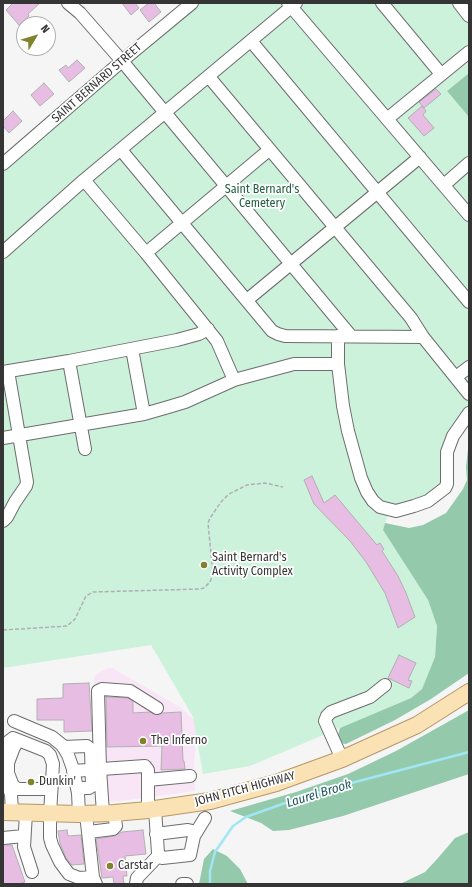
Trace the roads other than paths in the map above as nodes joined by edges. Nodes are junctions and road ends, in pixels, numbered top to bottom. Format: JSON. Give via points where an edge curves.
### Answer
{"nodes":[{"id":1,"x":68,"y":3,"type":"edge"},
{"id":2,"x":192,"y":3,"type":"edge"},
{"id":3,"x":382,"y":3,"type":"edge"},
{"id":4,"x":458,"y":3,"type":"edge"},
{"id":5,"x":292,"y":4,"type":"edge"},
{"id":6,"x":177,"y":8,"type":"edge"},
{"id":7,"x":469,"y":16,"type":"edge"},
{"id":8,"x":251,"y":41,"type":"junction"},
{"id":9,"x":469,"y":52,"type":"edge"},
{"id":10,"x":122,"y":61,"type":"junction"},
{"id":11,"x":441,"y":74,"type":"junction"},
{"id":12,"x":209,"y":77,"type":"junction"},
{"id":13,"x":165,"y":113,"type":"junction"},
{"id":14,"x":387,"y":118,"type":"junction"},
{"id":15,"x":121,"y":150,"type":"junction"},
{"id":16,"x":269,"y":150,"type":"junction"},
{"id":17,"x":420,"y":157,"type":"junction"},
{"id":18,"x":469,"y":163,"type":"edge"},
{"id":19,"x":3,"y":164,"type":"edge"},
{"id":20,"x":84,"y":180,"type":"junction"},
{"id":21,"x":444,"y":185,"type":"junction"},
{"id":22,"x":226,"y":186,"type":"junction"},
{"id":23,"x":376,"y":192,"type":"junction"},
{"id":24,"x":469,"y":215,"type":"edge"},
{"id":25,"x":182,"y":223,"type":"junction"},
{"id":26,"x":334,"y":227,"type":"junction"},
{"id":27,"x":3,"y":252,"type":"edge"},
{"id":28,"x":146,"y":253,"type":"junction"},
{"id":29,"x":291,"y":263,"type":"junction"},
{"id":30,"x":246,"y":300,"type":"junction"},
{"id":31,"x":469,"y":302,"type":"edge"},
{"id":32,"x":208,"y":329,"type":"junction"},
{"id":33,"x":338,"y":336,"type":"junction"},
{"id":34,"x":351,"y":336,"type":"junction"},
{"id":35,"x":423,"y":337,"type":"junction"},
{"id":36,"x":132,"y":349,"type":"junction"},
{"id":37,"x":69,"y":361,"type":"junction"},
{"id":38,"x":338,"y":364,"type":"junction"},
{"id":39,"x":469,"y":367,"type":"edge"},
{"id":40,"x":5,"y":372,"type":"edge"},
{"id":41,"x":456,"y":377,"type":"junction"},
{"id":42,"x":234,"y":380,"type":"junction"},
{"id":43,"x":469,"y":394,"type":"edge"},
{"id":44,"x":469,"y":413,"type":"edge"},
{"id":45,"x":144,"y":414,"type":"junction"},
{"id":46,"x":81,"y":425,"type":"junction"},
{"id":47,"x":19,"y":436,"type":"junction"},
{"id":48,"x":3,"y":438,"type":"edge"},
{"id":49,"x":85,"y":448,"type":"dead end"},
{"id":50,"x":3,"y":521,"type":"edge"},
{"id":51,"x":385,"y":685,"type":"dead end"},
{"id":52,"x":469,"y":692,"type":"edge"},
{"id":53,"x":157,"y":708,"type":"dead end"},
{"id":54,"x":14,"y":721,"type":"dead end"},
{"id":55,"x":63,"y":747,"type":"junction"},
{"id":56,"x":3,"y":754,"type":"edge"},
{"id":57,"x":342,"y":759,"type":"junction"},
{"id":58,"x":52,"y":768,"type":"junction"},
{"id":59,"x":96,"y":769,"type":"junction"},
{"id":60,"x":73,"y":771,"type":"junction"},
{"id":61,"x":3,"y":775,"type":"edge"},
{"id":62,"x":190,"y":776,"type":"dead end"},
{"id":63,"x":148,"y":780,"type":"junction"},
{"id":64,"x":77,"y":788,"type":"junction"},
{"id":65,"x":51,"y":792,"type":"junction"},
{"id":66,"x":10,"y":793,"type":"junction"},
{"id":67,"x":152,"y":809,"type":"junction"},
{"id":68,"x":13,"y":812,"type":"edge"},
{"id":69,"x":109,"y":813,"type":"junction"},
{"id":70,"x":50,"y":814,"type":"junction"},
{"id":71,"x":82,"y":814,"type":"junction"},
{"id":72,"x":205,"y":818,"type":"dead end"},
{"id":73,"x":89,"y":832,"type":"junction"},
{"id":74,"x":196,"y":832,"type":"junction"},
{"id":75,"x":156,"y":834,"type":"junction"},
{"id":76,"x":24,"y":836,"type":"junction"},
{"id":77,"x":3,"y":838,"type":"edge"},
{"id":78,"x":160,"y":855,"type":"junction"},
{"id":79,"x":32,"y":872,"type":"dead end"},
{"id":80,"x":95,"y":880,"type":"edge"},
{"id":81,"x":136,"y":884,"type":"edge"},
{"id":82,"x":182,"y":884,"type":"edge"},
{"id":83,"x":187,"y":884,"type":"edge"}],
"edges":[{"from":1,"to":10,"type":"street"},
{"from":2,"to":6,"type":"street","name":"SAINT BERNARD STREET"},
{"from":3,"to":11,"type":"street"},
{"from":4,"to":7,"type":"street"},
{"from":5,"to":8,"type":"street"},
{"from":5,"to":14,"type":"street"},
{"from":6,"to":10,"type":"street","name":"SAINT BERNARD STREET"},
{"from":8,"to":12,"type":"street"},
{"from":8,"to":23,"type":"street"},
{"from":9,"to":11,"type":"street"},
{"from":10,"to":13,"type":"street"},
{"from":10,"to":19,"type":"street","name":"SAINT BERNARD STREET"},
{"from":11,"to":14,"type":"street"},
{"from":12,"to":13,"type":"street"},
{"from":12,"to":16,"type":"street"},
{"from":13,"to":15,"type":"street"},
{"from":13,"to":22,"type":"street"},
{"from":14,"to":17,"type":"street"},
{"from":15,"to":20,"type":"street"},
{"from":15,"to":25,"type":"street"},
{"from":16,"to":22,"type":"street"},
{"from":16,"to":26,"type":"street"},
{"from":17,"to":21,"type":"street"},
{"from":17,"to":23,"type":"street"},
{"from":18,"to":21,"type":"street"},
{"from":20,"to":27,"type":"street"},
{"from":20,"to":28,"type":"street"},
{"from":21,"to":24,"type":"street"},
{"from":22,"to":25,"type":"street"},
{"from":22,"to":29,"type":"street"},
{"from":23,"to":26,"type":"street"},
{"from":23,"to":31,"type":"street"},
{"from":25,"to":28,"type":"street"},
{"from":25,"to":30,"type":"street"},
{"from":26,"to":29,"type":"street"},
{"from":26,"to":35,"type":"street","via":[[411,318]]},
{"from":28,"to":32,"type":"street"},
{"from":29,"to":30,"type":"street"},
{"from":29,"to":34,"type":"street"},
{"from":30,"to":33,"type":"street","via":[[272,331],[278,334]]},
{"from":32,"to":36,"type":"street","via":[[177,340]]},
{"from":32,"to":42,"type":"street","via":[[219,344]]},
{"from":33,"to":34,"type":"street"},
{"from":33,"to":38,"type":"street"},
{"from":34,"to":35,"type":"street"},
{"from":35,"to":41,"type":"street"},
{"from":36,"to":37,"type":"street"},
{"from":36,"to":45,"type":"street"},
{"from":37,"to":40,"type":"street"},
{"from":37,"to":46,"type":"street"},
{"from":38,"to":42,"type":"street","via":[[294,364]]},
{"from":38,"to":44,"type":"street","via":[[343,406],[354,454],[367,492],[380,507],[396,511],[414,506],[445,488],[448,448]]},
{"from":39,"to":41,"type":"street"},
{"from":40,"to":47,"type":"street"},
{"from":41,"to":43,"type":"street"},
{"from":42,"to":45,"type":"street","via":[[185,402]]},
{"from":45,"to":46,"type":"street"},
{"from":46,"to":47,"type":"street"},
{"from":46,"to":49,"type":"street"},
{"from":47,"to":48,"type":"street"},
{"from":47,"to":50,"type":"street","via":[[26,486]]},
{"from":51,"to":57,"type":"street","via":[[370,697],[331,712],[327,716],[325,721]]},
{"from":52,"to":57,"type":"main road","name":"JOHN FITCH HIGHWAY","via":[[417,725]]},
{"from":53,"to":59,"type":"street","via":[[130,690],[98,691]]},
{"from":54,"to":55,"type":"street","via":[[52,737]]},
{"from":55,"to":59,"type":"street","via":[[86,746],[90,750]]},
{"from":55,"to":60,"type":"street"},
{"from":56,"to":58,"type":"street","via":[[9,741],[15,738],[48,752],[52,758]]},
{"from":57,"to":67,"type":"main road","name":"JOHN FITCH HIGHWAY","via":[[276,783],[210,801]]},
{"from":58,"to":65,"type":"street"},
{"from":58,"to":65,"type":"street","via":[[52,762],[48,758],[22,745],[14,747],[8,763],[8,772],[15,788]]},
{"from":59,"to":60,"type":"street"},
{"from":59,"to":63,"type":"street","via":[[145,766],[148,770]]},
{"from":59,"to":64,"type":"street","via":[[91,787]]},
{"from":59,"to":69,"type":"street"},
{"from":60,"to":64,"type":"street"},
{"from":61,"to":66,"type":"street"},
{"from":62,"to":63,"type":"street"},
{"from":63,"to":67,"type":"street"},
{"from":64,"to":71,"type":"street"},
{"from":65,"to":66,"type":"street"},
{"from":65,"to":70,"type":"street"},
{"from":66,"to":68,"type":"street"},
{"from":67,"to":69,"type":"main road","name":"JOHN FITCH HIGHWAY"},
{"from":67,"to":75,"type":"street"},
{"from":68,"to":70,"type":"main road","name":"JOHN FITCH HIGHWAY"},
{"from":68,"to":76,"type":"street"},
{"from":69,"to":71,"type":"main road","name":"JOHN FITCH HIGHWAY"},
{"from":69,"to":73,"type":"street","via":[[116,824],[114,829]]},
{"from":70,"to":71,"type":"main road","name":"JOHN FITCH HIGHWAY"},
{"from":70,"to":80,"type":"street","via":[[50,842],[65,870],[73,876]]},
{"from":71,"to":73,"type":"street"},
{"from":72,"to":74,"type":"street"},
{"from":73,"to":80,"type":"street"},
{"from":74,"to":75,"type":"street","via":[[188,830]]},
{"from":74,"to":78,"type":"street","via":[[190,855],[162,858]]},
{"from":75,"to":78,"type":"street"},
{"from":76,"to":77,"type":"street"},
{"from":76,"to":79,"type":"street","via":[[25,852]]},
{"from":78,"to":81,"type":"street","via":[[137,878]]},
{"from":82,"to":83,"type":"street"}]}
